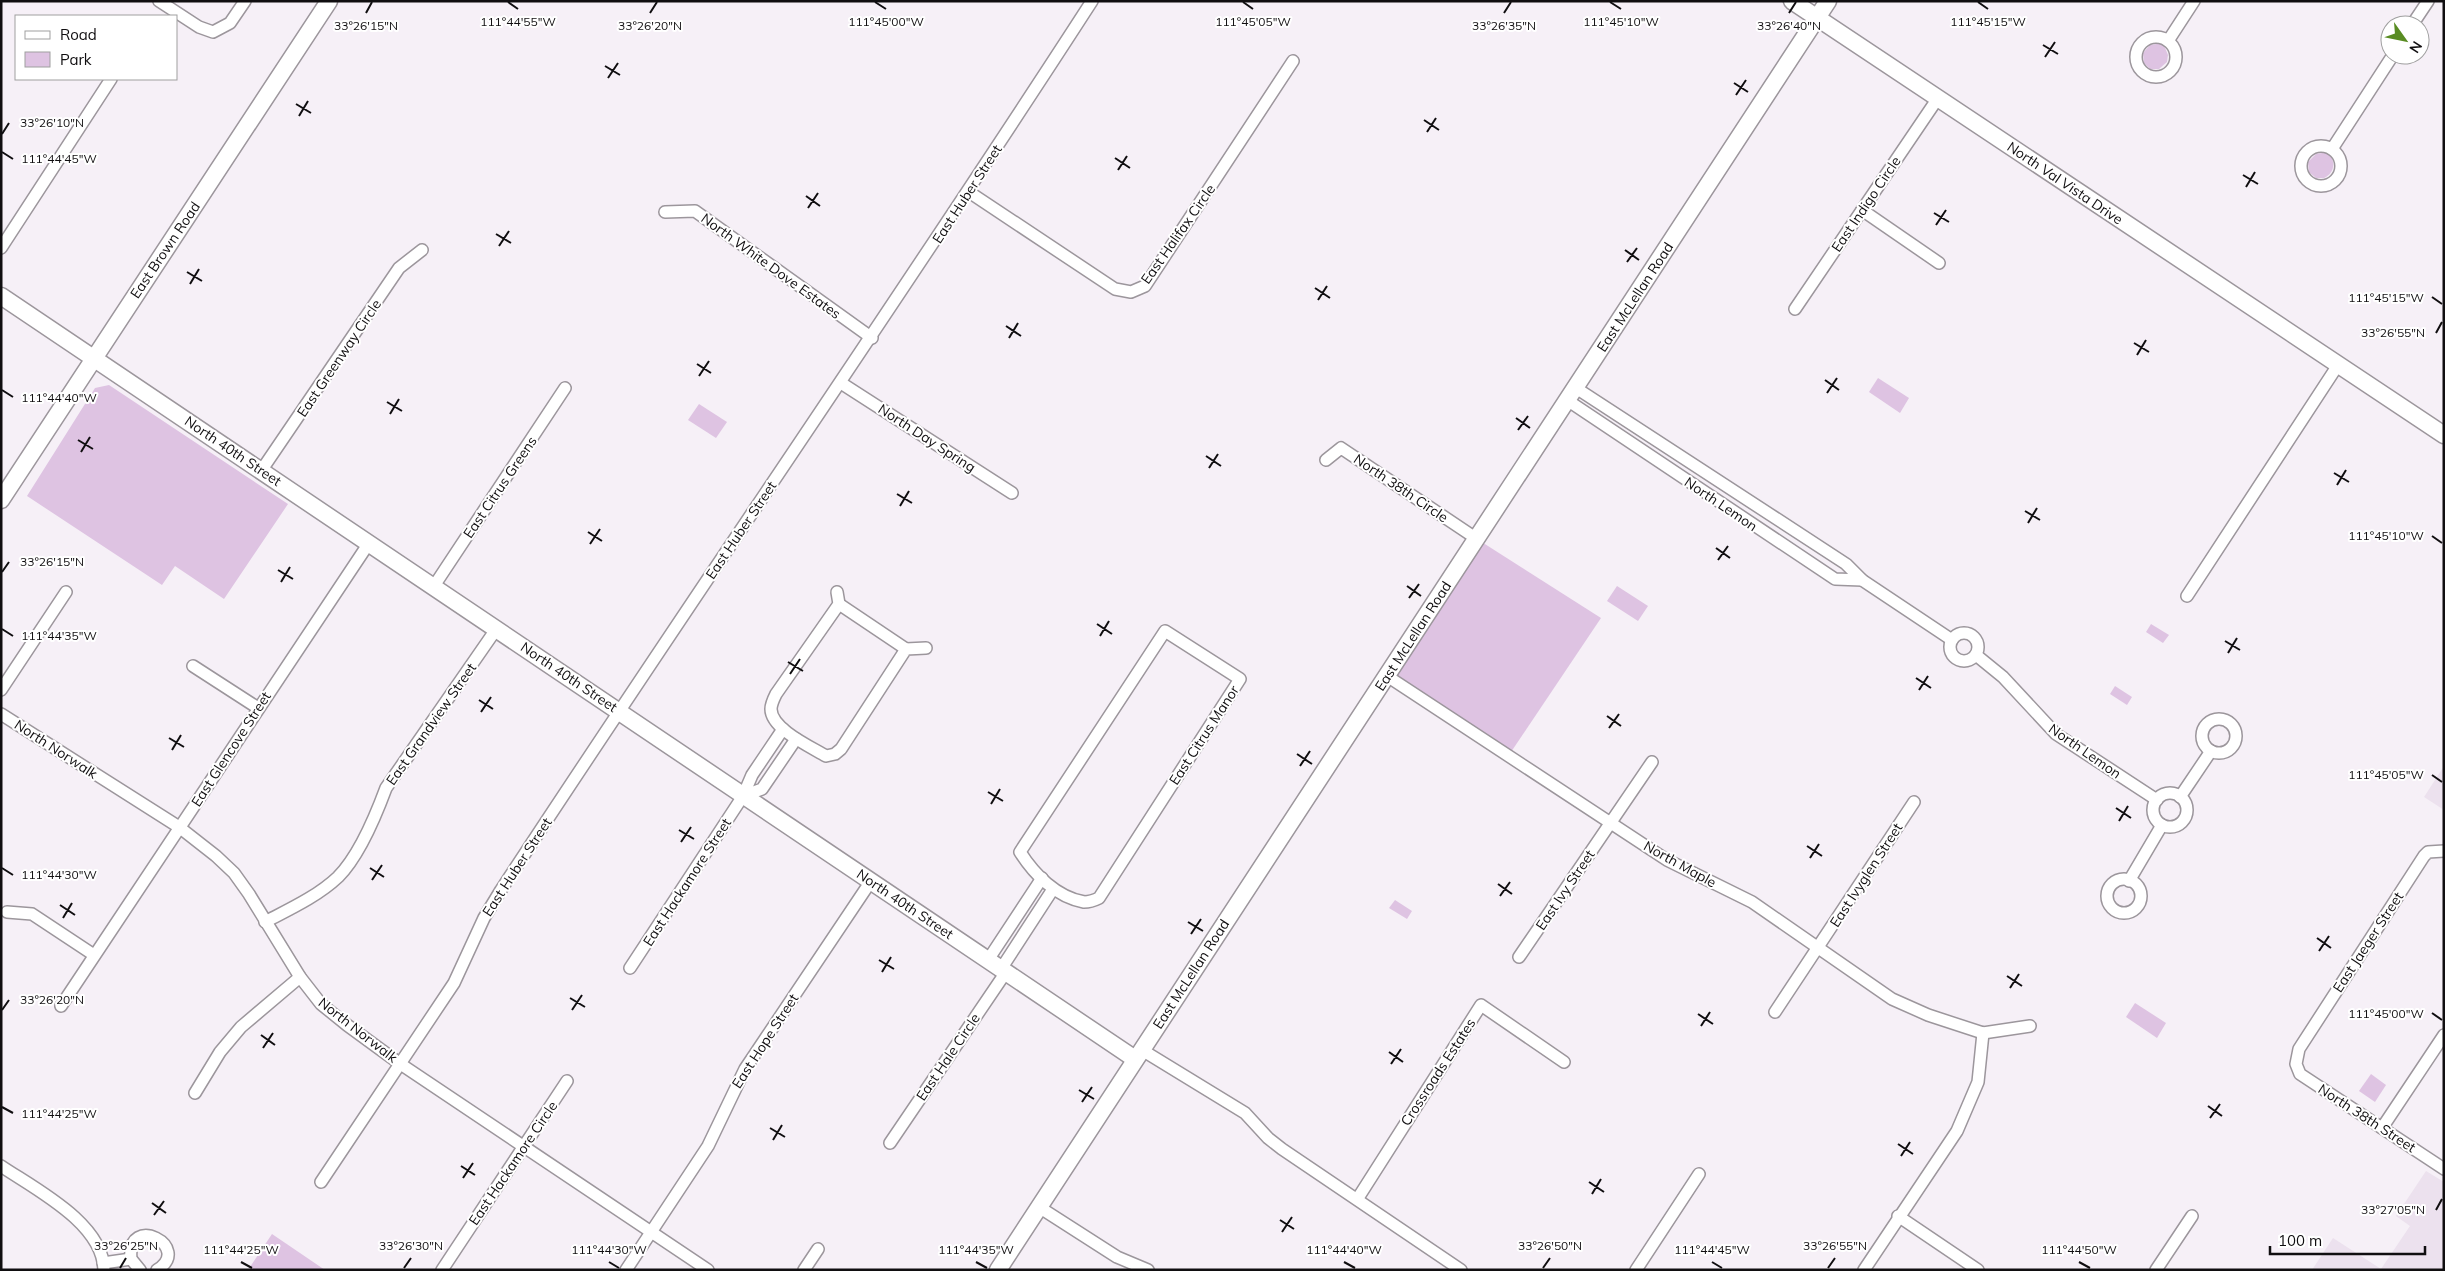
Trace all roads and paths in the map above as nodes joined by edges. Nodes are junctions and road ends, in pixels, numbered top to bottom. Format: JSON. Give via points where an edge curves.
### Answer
{"nodes":[{"id":1,"x":159,"y":1,"type":"edge"},
{"id":2,"x":244,"y":1,"type":"edge"},
{"id":3,"x":330,"y":1,"type":"edge"},
{"id":4,"x":1092,"y":1,"type":"edge"},
{"id":5,"x":1792,"y":1,"type":"edge"},
{"id":6,"x":1828,"y":1,"type":"edge"},
{"id":7,"x":2194,"y":1,"type":"edge"},
{"id":8,"x":2428,"y":1,"type":"edge"},
{"id":9,"x":2419,"y":15,"type":"edge"},
{"id":10,"x":1817,"y":18,"type":"junction"},
{"id":11,"x":2168,"y":41,"type":"dead end"},
{"id":12,"x":1294,"y":61,"type":"dead end"},
{"id":13,"x":2387,"y":65,"type":"edge"},
{"id":14,"x":110,"y":80,"type":"edge"},
{"id":15,"x":1938,"y":98,"type":"junction"},
{"id":16,"x":2332,"y":149,"type":"dead end"},
{"id":17,"x":969,"y":192,"type":"junction"},
{"id":18,"x":1862,"y":210,"type":"junction"},
{"id":19,"x":665,"y":212,"type":"dead end"},
{"id":20,"x":1,"y":248,"type":"edge"},
{"id":21,"x":422,"y":250,"type":"dead end"},
{"id":22,"x":1939,"y":263,"type":"dead end"},
{"id":23,"x":1,"y":296,"type":"edge"},
{"id":24,"x":1795,"y":309,"type":"dead end"},
{"id":25,"x":872,"y":338,"type":"junction"},
{"id":26,"x":94,"y":357,"type":"junction"},
{"id":27,"x":2338,"y":365,"type":"junction"},
{"id":28,"x":841,"y":383,"type":"junction"},
{"id":29,"x":565,"y":388,"type":"dead end"},
{"id":30,"x":1572,"y":394,"type":"junction"},
{"id":31,"x":1607,"y":408,"type":"junction"},
{"id":32,"x":1599,"y":420,"type":"junction"},
{"id":33,"x":1626,"y":421,"type":"junction"},
{"id":34,"x":1618,"y":433,"type":"junction"},
{"id":35,"x":2444,"y":435,"type":"edge"},
{"id":36,"x":1665,"y":447,"type":"junction"},
{"id":37,"x":1326,"y":460,"type":"dead end"},
{"id":38,"x":1656,"y":460,"type":"junction"},
{"id":39,"x":261,"y":471,"type":"junction"},
{"id":40,"x":1012,"y":493,"type":"dead end"},
{"id":41,"x":1,"y":500,"type":"edge"},
{"id":42,"x":1796,"y":533,"type":"junction"},
{"id":43,"x":1477,"y":539,"type":"junction"},
{"id":44,"x":369,"y":543,"type":"junction"},
{"id":45,"x":1786,"y":548,"type":"junction"},
{"id":46,"x":1862,"y":580,"type":"junction"},
{"id":47,"x":434,"y":586,"type":"junction"},
{"id":48,"x":66,"y":592,"type":"dead end"},
{"id":49,"x":2187,"y":596,"type":"dead end"},
{"id":50,"x":496,"y":628,"type":"junction"},
{"id":51,"x":1952,"y":640,"type":"junction"},
{"id":52,"x":926,"y":648,"type":"dead end"},
{"id":53,"x":906,"y":649,"type":"junction"},
{"id":54,"x":1976,"y":655,"type":"junction"},
{"id":55,"x":193,"y":666,"type":"dead end"},
{"id":56,"x":1387,"y":676,"type":"junction"},
{"id":57,"x":1,"y":690,"type":"edge"},
{"id":58,"x":258,"y":708,"type":"junction"},
{"id":59,"x":619,"y":710,"type":"junction"},
{"id":60,"x":1,"y":714,"type":"edge"},
{"id":61,"x":783,"y":729,"type":"junction"},
{"id":62,"x":796,"y":739,"type":"junction"},
{"id":63,"x":768,"y":750,"type":"junction"},
{"id":64,"x":2211,"y":751,"type":"dead end"},
{"id":65,"x":782,"y":760,"type":"junction"},
{"id":66,"x":1652,"y":762,"type":"dead end"},
{"id":67,"x":744,"y":796,"type":"junction"},
{"id":68,"x":2180,"y":797,"type":"junction"},
{"id":69,"x":2157,"y":800,"type":"junction"},
{"id":70,"x":1914,"y":802,"type":"dead end"},
{"id":71,"x":1610,"y":823,"type":"junction"},
{"id":72,"x":2162,"y":825,"type":"junction"},
{"id":73,"x":179,"y":828,"type":"junction"},
{"id":74,"x":2438,"y":851,"type":"edge"},
{"id":75,"x":1042,"y":878,"type":"junction"},
{"id":76,"x":2129,"y":880,"type":"dead end"},
{"id":77,"x":871,"y":881,"type":"junction"},
{"id":78,"x":1053,"y":889,"type":"junction"},
{"id":79,"x":8,"y":912,"type":"dead end"},
{"id":80,"x":265,"y":922,"type":"junction"},
{"id":81,"x":1817,"y":949,"type":"junction"},
{"id":82,"x":94,"y":955,"type":"junction"},
{"id":83,"x":1520,"y":956,"type":"dead end"},
{"id":84,"x":999,"y":967,"type":"junction"},
{"id":85,"x":630,"y":968,"type":"dead end"},
{"id":86,"x":300,"y":977,"type":"junction"},
{"id":87,"x":61,"y":1006,"type":"dead end"},
{"id":88,"x":1775,"y":1012,"type":"dead end"},
{"id":89,"x":2030,"y":1026,"type":"dead end"},
{"id":90,"x":1983,"y":1033,"type":"junction"},
{"id":91,"x":2444,"y":1035,"type":"edge"},
{"id":92,"x":1139,"y":1054,"type":"junction"},
{"id":93,"x":1564,"y":1062,"type":"dead end"},
{"id":94,"x":399,"y":1063,"type":"junction"},
{"id":95,"x":2296,"y":1064,"type":"joint"},
{"id":96,"x":567,"y":1081,"type":"dead end"},
{"id":97,"x":195,"y":1093,"type":"dead end"},
{"id":98,"x":2382,"y":1128,"type":"junction"},
{"id":99,"x":890,"y":1143,"type":"dead end"},
{"id":100,"x":524,"y":1147,"type":"junction"},
{"id":101,"x":1,"y":1166,"type":"edge"},
{"id":102,"x":2444,"y":1168,"type":"edge"},
{"id":103,"x":1699,"y":1174,"type":"dead end"},
{"id":104,"x":321,"y":1182,"type":"dead end"},
{"id":105,"x":1358,"y":1198,"type":"junction"},
{"id":106,"x":1039,"y":1207,"type":"junction"},
{"id":107,"x":1898,"y":1216,"type":"junction"},
{"id":108,"x":2192,"y":1216,"type":"dead end"},
{"id":109,"x":652,"y":1231,"type":"junction"},
{"id":110,"x":818,"y":1249,"type":"dead end"},
{"id":111,"x":131,"y":1259,"type":"junction"},
{"id":112,"x":104,"y":1266,"type":"edge"},
{"id":113,"x":140,"y":1270,"type":"edge"},
{"id":114,"x":157,"y":1270,"type":"edge"},
{"id":115,"x":442,"y":1270,"type":"edge"},
{"id":116,"x":626,"y":1270,"type":"edge"},
{"id":117,"x":708,"y":1270,"type":"edge"},
{"id":118,"x":804,"y":1270,"type":"edge"},
{"id":119,"x":998,"y":1270,"type":"edge"},
{"id":120,"x":1146,"y":1270,"type":"edge"},
{"id":121,"x":1461,"y":1270,"type":"edge"},
{"id":122,"x":1636,"y":1270,"type":"edge"},
{"id":123,"x":1864,"y":1270,"type":"edge"},
{"id":124,"x":1978,"y":1270,"type":"edge"},
{"id":125,"x":2156,"y":1270,"type":"edge"}],
"edges":[{"from":1,"to":2,"type":"street","via":[[199,27],[213,32],[230,24]]},
{"from":3,"to":26,"type":"street","name":"East Brown Road"},
{"from":4,"to":17,"type":"street","name":"East Huber Street"},
{"from":5,"to":10,"type":"street","name":"North Val Vista Drive"},
{"from":6,"to":10,"type":"street","name":"East McLellan Road"},
{"from":7,"to":11,"type":"street"},
{"from":8,"to":9,"type":"street"},
{"from":10,"to":15,"type":"street","name":"North Val Vista Drive"},
{"from":10,"to":30,"type":"street","name":"East McLellan Road"},
{"from":12,"to":17,"type":"street","name":"East Halifax Circle","via":[[1145,286],[1131,292],[1115,289]]},
{"from":13,"to":16,"type":"street"},
{"from":14,"to":20,"type":"street"},
{"from":15,"to":18,"type":"street","name":"East Indigo Circle"},
{"from":15,"to":27,"type":"street","name":"North Val Vista Drive"},
{"from":17,"to":25,"type":"street","name":"East Huber Street"},
{"from":18,"to":22,"type":"street"},
{"from":18,"to":24,"type":"street","name":"East Indigo Circle"},
{"from":19,"to":25,"type":"street","name":"North White Dove Estates","via":[[695,211]]},
{"from":21,"to":39,"type":"street","name":"East Greenway Circle","via":[[399,268]]},
{"from":23,"to":26,"type":"street","name":"North 40th Street"},
{"from":25,"to":28,"type":"street","name":"East Huber Street"},
{"from":26,"to":39,"type":"street","name":"North 40th Street"},
{"from":26,"to":41,"type":"street","name":"East Brown Road"},
{"from":27,"to":35,"type":"street","name":"North Val Vista Drive"},
{"from":27,"to":49,"type":"street"},
{"from":28,"to":40,"type":"street","name":"North Day Spring"},
{"from":28,"to":59,"type":"street","name":"East Huber Street"},
{"from":29,"to":47,"type":"street","name":"East Citrus Greens"},
{"from":30,"to":31,"type":"street","name":"North Lemon"},
{"from":30,"to":32,"type":"street","name":"North Lemon"},
{"from":30,"to":43,"type":"street","name":"East McLellan Road"},
{"from":31,"to":32,"type":"street"},
{"from":31,"to":33,"type":"street","name":"North Lemon"},
{"from":32,"to":34,"type":"street","name":"North Lemon"},
{"from":33,"to":34,"type":"street"},
{"from":33,"to":36,"type":"street","name":"North Lemon"},
{"from":34,"to":38,"type":"street","name":"North Lemon"},
{"from":36,"to":38,"type":"street"},
{"from":36,"to":42,"type":"street","name":"North Lemon"},
{"from":37,"to":43,"type":"street","name":"North 38th Circle","via":[[1341,448]]},
{"from":38,"to":45,"type":"street","name":"North Lemon"},
{"from":39,"to":44,"type":"street","name":"North 40th Street"},
{"from":42,"to":45,"type":"street"},
{"from":42,"to":46,"type":"street","name":"North Lemon","via":[[1846,564]]},
{"from":43,"to":56,"type":"street","name":"East McLellan Road"},
{"from":44,"to":47,"type":"street","name":"North 40th Street"},
{"from":44,"to":58,"type":"street","name":"East Glencove Street"},
{"from":45,"to":46,"type":"street","name":"North Lemon","via":[[1835,580]]},
{"from":46,"to":51,"type":"street","name":"North Lemon"},
{"from":47,"to":50,"type":"street","name":"North 40th Street"},
{"from":48,"to":57,"type":"street"},
{"from":50,"to":59,"type":"street","name":"North 40th Street"},
{"from":50,"to":80,"type":"street","name":"East Grandview Street","via":[[386,788],[375,818],[338,876],[307,899]]},
{"from":51,"to":54,"type":"street","via":[[1960,634],[1970,635],[1977,644]]},
{"from":51,"to":54,"type":"street","via":[[1950,650],[1956,659],[1967,661]]},
{"from":52,"to":53,"type":"street"},
{"from":53,"to":61,"type":"street","via":[[838,598],[776,694],[771,709]]},
{"from":53,"to":62,"type":"street","via":[[835,754],[826,756]]},
{"from":54,"to":69,"type":"street","name":"North Lemon","via":[[2003,677],[2056,734]]},
{"from":55,"to":58,"type":"street"},
{"from":56,"to":71,"type":"street","name":"North Maple"},
{"from":56,"to":92,"type":"street","name":"East McLellan Road"},
{"from":58,"to":73,"type":"street","name":"East Glencove Street"},
{"from":59,"to":67,"type":"street","name":"North 40th Street"},
{"from":59,"to":94,"type":"street","name":"East Huber Street","via":[[484,918],[454,983]]},
{"from":60,"to":73,"type":"street","name":"North Norwalk"},
{"from":61,"to":62,"type":"street"},
{"from":61,"to":63,"type":"street","name":"East Hackamore Street"},
{"from":62,"to":65,"type":"street"},
{"from":63,"to":65,"type":"street"},
{"from":63,"to":67,"type":"street","name":"East Hackamore Street","via":[[752,775]]},
{"from":64,"to":68,"type":"street"},
{"from":65,"to":67,"type":"street","via":[[762,789]]},
{"from":66,"to":71,"type":"street","name":"East Ivy Street"},
{"from":67,"to":77,"type":"street","name":"North 40th Street"},
{"from":67,"to":85,"type":"street","name":"East Hackamore Street"},
{"from":68,"to":69,"type":"street","via":[[2166,794]]},
{"from":68,"to":72,"type":"street","via":[[2187,808],[2185,818],[2172,827]]},
{"from":69,"to":72,"type":"street","via":[[2153,811]]},
{"from":70,"to":81,"type":"street","name":"East Ivyglen Street"},
{"from":71,"to":81,"type":"street","name":"North Maple","via":[[1666,860],[1752,902]]},
{"from":71,"to":83,"type":"street","name":"East Ivy Street"},
{"from":72,"to":76,"type":"street"},
{"from":73,"to":80,"type":"street","name":"North Norwalk","via":[[234,873]]},
{"from":73,"to":82,"type":"street","name":"East Glencove Street"},
{"from":74,"to":95,"type":"street","name":"East Jaeger Street","via":[[2424,856],[2299,1049]]},
{"from":75,"to":78,"type":"street","name":"East Citrus Manor"},
{"from":75,"to":78,"type":"street","name":"East Citrus Manor","via":[[1020,852],[1165,630],[1240,679],[1099,898],[1085,902]]},
{"from":75,"to":84,"type":"street"},
{"from":77,"to":84,"type":"street","name":"North 40th Street"},
{"from":77,"to":109,"type":"street","name":"East Hope Street","via":[[744,1069],[708,1146]]},
{"from":78,"to":84,"type":"street"},
{"from":79,"to":82,"type":"street","via":[[32,914]]},
{"from":80,"to":86,"type":"street","name":"North Norwalk"},
{"from":81,"to":88,"type":"street","name":"East Ivyglen Street"},
{"from":81,"to":90,"type":"street","name":"North Maple","via":[[1892,999]]},
{"from":82,"to":87,"type":"street","name":"East Glencove Street"},
{"from":84,"to":92,"type":"street","name":"North 40th Street"},
{"from":84,"to":99,"type":"street","name":"East Hale Circle"},
{"from":86,"to":94,"type":"street","name":"North Norwalk","via":[[321,1004]]},
{"from":86,"to":97,"type":"street","via":[[241,1027],[220,1052]]},
{"from":89,"to":90,"type":"street"},
{"from":90,"to":107,"type":"street","via":[[1978,1082],[1958,1131]]},
{"from":91,"to":98,"type":"street"},
{"from":92,"to":105,"type":"street","via":[[1245,1113],[1282,1149]]},
{"from":92,"to":106,"type":"street","name":"East McLellan Road"},
{"from":93,"to":105,"type":"street","name":"Crossroads Estates","via":[[1481,1005]]},
{"from":94,"to":100,"type":"street","name":"North Norwalk"},
{"from":94,"to":104,"type":"street","name":"East Huber Street"},
{"from":95,"to":98,"type":"street","name":"North 38th Street","via":[[2300,1074]]},
{"from":96,"to":100,"type":"street","name":"East Hackamore Circle"},
{"from":98,"to":102,"type":"street","name":"North 38th Street"},
{"from":100,"to":109,"type":"street","name":"North Norwalk"},
{"from":100,"to":115,"type":"street","name":"East Hackamore Circle"},
{"from":101,"to":112,"type":"street","via":[[69,1212],[96,1244]]},
{"from":103,"to":122,"type":"street"},
{"from":105,"to":121,"type":"street"},
{"from":106,"to":119,"type":"street","name":"East McLellan Road"},
{"from":106,"to":120,"type":"street","via":[[1117,1257]]},
{"from":107,"to":123,"type":"street"},
{"from":107,"to":124,"type":"street"},
{"from":108,"to":125,"type":"street"},
{"from":109,"to":116,"type":"street","name":"East Hope Street"},
{"from":109,"to":117,"type":"street","name":"North Norwalk"},
{"from":110,"to":118,"type":"street"},
{"from":111,"to":112,"type":"street"},
{"from":111,"to":113,"type":"street"},
{"from":111,"to":114,"type":"street","via":[[135,1242],[145,1235],[157,1237],[167,1251],[165,1263]]}]}
